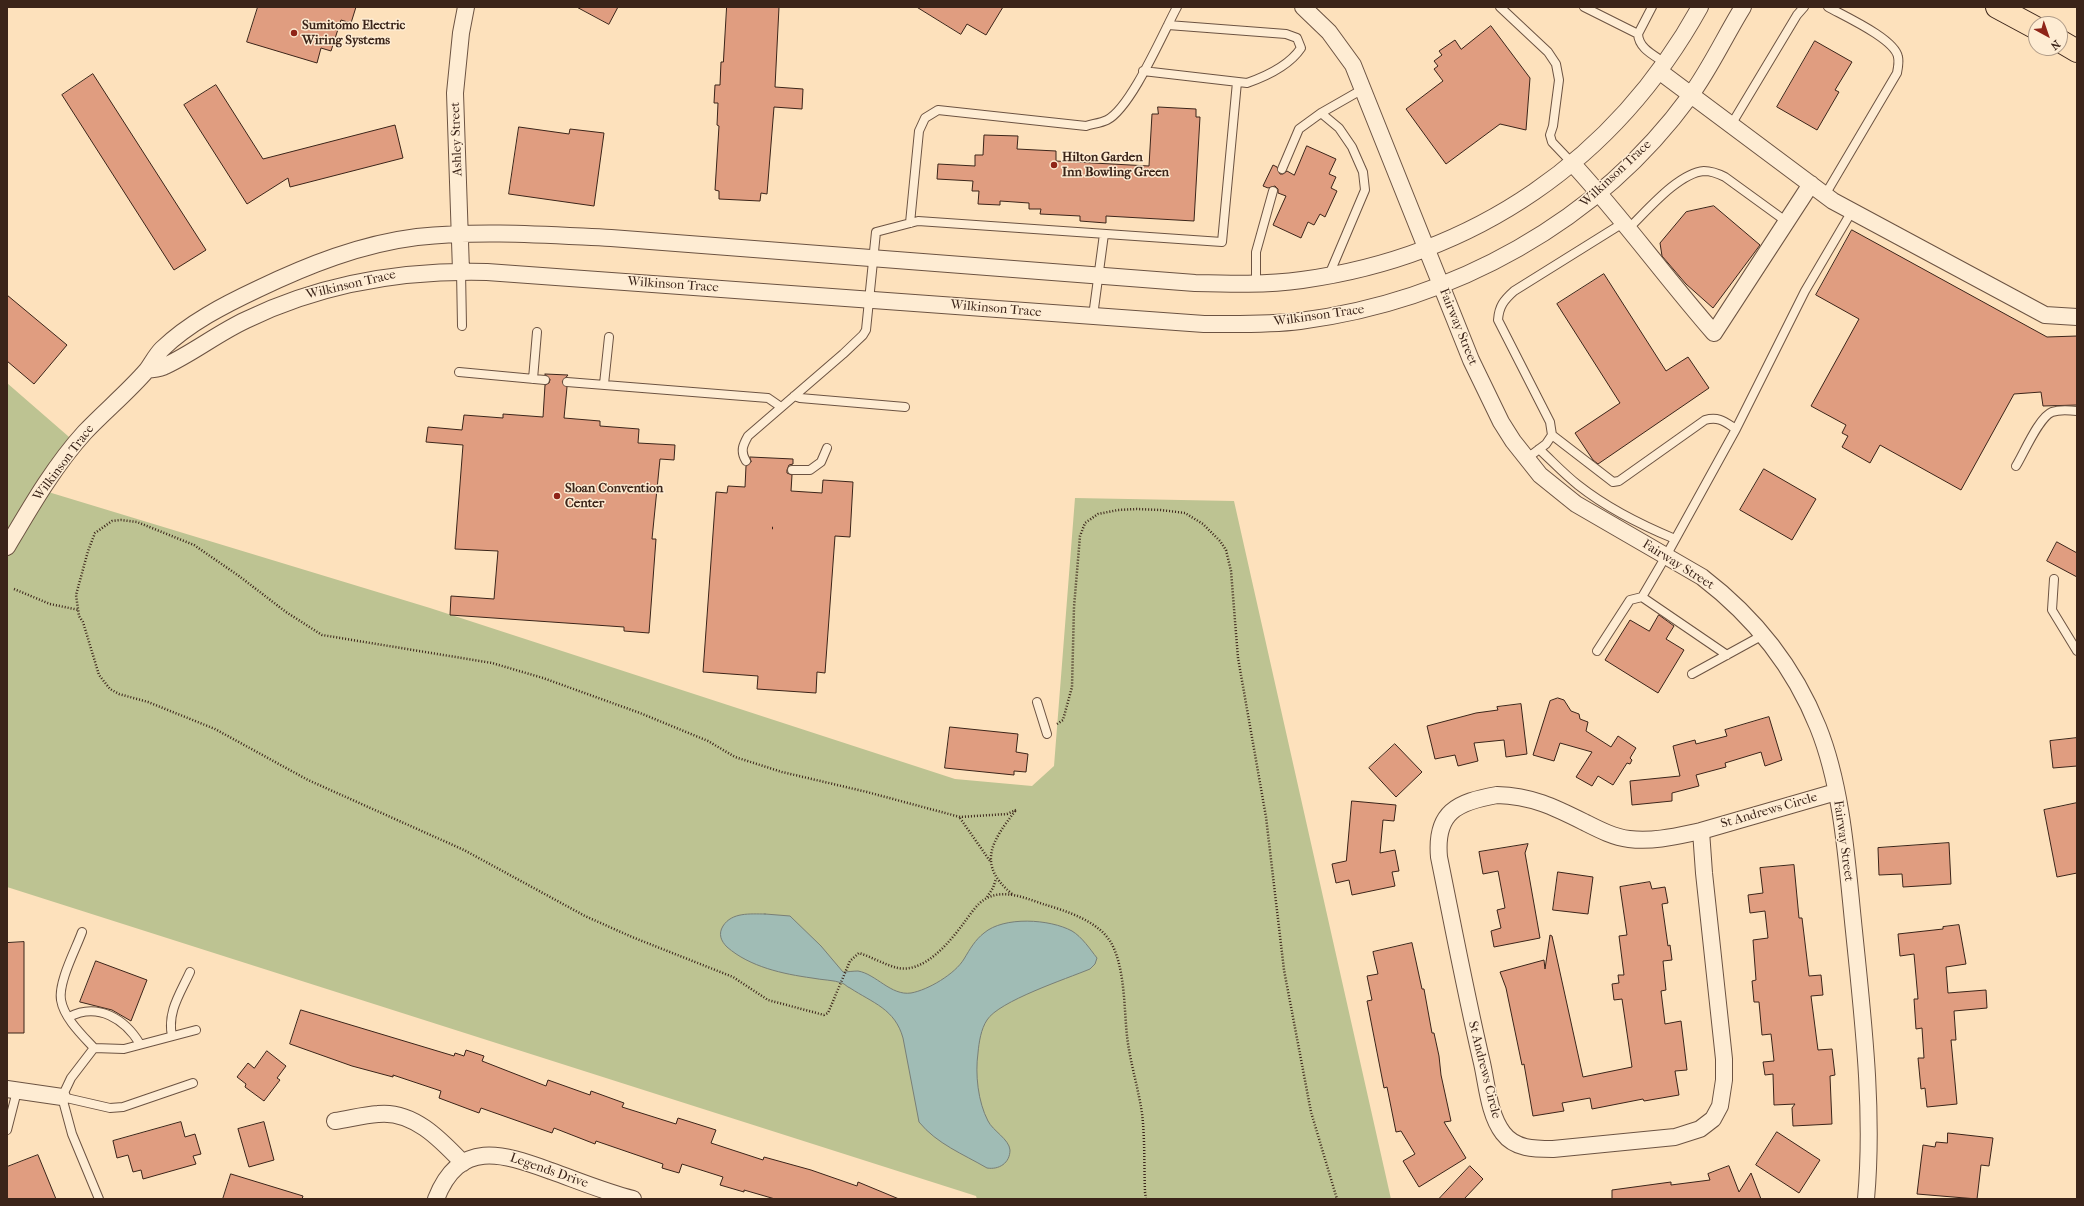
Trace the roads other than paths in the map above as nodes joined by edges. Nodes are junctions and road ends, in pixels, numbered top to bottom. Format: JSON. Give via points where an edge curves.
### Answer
{"nodes":[{"id":1,"x":466,"y":7,"type":"edge"},
{"id":2,"x":1177,"y":7,"type":"edge"},
{"id":3,"x":1303,"y":7,"type":"edge"},
{"id":4,"x":1500,"y":7,"type":"edge"},
{"id":5,"x":1584,"y":7,"type":"edge"},
{"id":6,"x":1652,"y":7,"type":"edge"},
{"id":7,"x":1700,"y":7,"type":"edge"},
{"id":8,"x":1743,"y":7,"type":"edge"},
{"id":9,"x":1804,"y":7,"type":"edge"},
{"id":10,"x":1828,"y":7,"type":"edge"},
{"id":11,"x":1997,"y":7,"type":"edge"},
{"id":12,"x":2028,"y":24,"type":"edge"},
{"id":13,"x":1168,"y":25,"type":"junction"},
{"id":14,"x":1638,"y":34,"type":"junction"},
{"id":15,"x":2068,"y":46,"type":"edge"},
{"id":16,"x":2077,"y":51,"type":"edge"},
{"id":17,"x":1662,"y":67,"type":"junction"},
{"id":18,"x":1143,"y":71,"type":"junction"},
{"id":19,"x":1237,"y":82,"type":"junction"},
{"id":20,"x":1363,"y":89,"type":"junction"},
{"id":21,"x":1691,"y":95,"type":"junction"},
{"id":22,"x":1321,"y":113,"type":"junction"},
{"id":23,"x":1731,"y":125,"type":"junction"},
{"id":24,"x":1572,"y":163,"type":"junction"},
{"id":25,"x":1282,"y":169,"type":"dead end"},
{"id":26,"x":1811,"y":184,"type":"junction"},
{"id":27,"x":1273,"y":190,"type":"dead end"},
{"id":28,"x":1599,"y":193,"type":"junction"},
{"id":29,"x":1825,"y":195,"type":"junction"},
{"id":30,"x":1852,"y":211,"type":"junction"},
{"id":31,"x":1786,"y":222,"type":"junction"},
{"id":32,"x":910,"y":223,"type":"junction"},
{"id":33,"x":1625,"y":226,"type":"junction"},
{"id":34,"x":460,"y":234,"type":"junction"},
{"id":35,"x":1104,"y":234,"type":"junction"},
{"id":36,"x":1425,"y":249,"type":"junction"},
{"id":37,"x":875,"y":258,"type":"junction"},
{"id":38,"x":460,"y":271,"type":"junction"},
{"id":39,"x":1099,"y":276,"type":"junction"},
{"id":40,"x":1329,"y":276,"type":"junction"},
{"id":41,"x":1256,"y":284,"type":"junction"},
{"id":42,"x":1441,"y":286,"type":"junction"},
{"id":43,"x":871,"y":299,"type":"junction"},
{"id":44,"x":1094,"y":316,"type":"junction"},
{"id":45,"x":2077,"y":317,"type":"edge"},
{"id":46,"x":462,"y":326,"type":"dead end"},
{"id":47,"x":537,"y":332,"type":"dead end"},
{"id":48,"x":609,"y":337,"type":"dead end"},
{"id":49,"x":147,"y":370,"type":"junction"},
{"id":50,"x":459,"y":372,"type":"dead end"},
{"id":51,"x":533,"y":378,"type":"junction"},
{"id":52,"x":545,"y":380,"type":"dead end"},
{"id":53,"x":567,"y":382,"type":"dead end"},
{"id":54,"x":604,"y":384,"type":"junction"},
{"id":55,"x":794,"y":396,"type":"junction"},
{"id":56,"x":781,"y":407,"type":"junction"},
{"id":57,"x":905,"y":407,"type":"dead end"},
{"id":58,"x":2077,"y":410,"type":"edge"},
{"id":59,"x":1736,"y":429,"type":"junction"},
{"id":60,"x":1552,"y":435,"type":"junction"},
{"id":61,"x":827,"y":448,"type":"dead end"},
{"id":62,"x":1539,"y":449,"type":"junction"},
{"id":63,"x":1526,"y":459,"type":"junction"},
{"id":64,"x":746,"y":461,"type":"dead end"},
{"id":65,"x":2016,"y":466,"type":"dead end"},
{"id":66,"x":792,"y":470,"type":"dead end"},
{"id":67,"x":1675,"y":539,"type":"junction"},
{"id":68,"x":7,"y":547,"type":"edge"},
{"id":69,"x":1666,"y":556,"type":"junction"},
{"id":70,"x":2054,"y":579,"type":"dead end"},
{"id":71,"x":1642,"y":597,"type":"junction"},
{"id":72,"x":1763,"y":635,"type":"junction"},
{"id":73,"x":1597,"y":651,"type":"dead end"},
{"id":74,"x":2077,"y":651,"type":"edge"},
{"id":75,"x":1727,"y":655,"type":"junction"},
{"id":76,"x":1692,"y":674,"type":"dead end"},
{"id":77,"x":1037,"y":702,"type":"dead end"},
{"id":78,"x":1046,"y":732,"type":"road end"},
{"id":79,"x":1836,"y":792,"type":"junction"},
{"id":80,"x":1701,"y":830,"type":"junction"},
{"id":81,"x":82,"y":932,"type":"dead end"},
{"id":82,"x":190,"y":972,"type":"dead end"},
{"id":83,"x":69,"y":1017,"type":"junction"},
{"id":84,"x":196,"y":1030,"type":"dead end"},
{"id":85,"x":172,"y":1036,"type":"junction"},
{"id":86,"x":140,"y":1044,"type":"junction"},
{"id":87,"x":94,"y":1048,"type":"junction"},
{"id":88,"x":193,"y":1083,"type":"dead end"},
{"id":89,"x":12,"y":1090,"type":"edge"},
{"id":90,"x":62,"y":1098,"type":"junction"},
{"id":91,"x":335,"y":1121,"type":"dead end"},
{"id":92,"x":7,"y":1130,"type":"edge"},
{"id":93,"x":463,"y":1163,"type":"junction"},
{"id":94,"x":99,"y":1199,"type":"edge"},
{"id":95,"x":436,"y":1199,"type":"edge"},
{"id":96,"x":633,"y":1199,"type":"edge"},
{"id":97,"x":1866,"y":1199,"type":"edge"}],
"edges":[{"from":1,"to":34,"type":"street","name":"Ashley Street","via":[[455,93]]},
{"from":2,"to":13,"type":"lane"},
{"from":3,"to":20,"type":"street","name":"Fairway Street","via":[[1329,32],[1353,66]]},
{"from":4,"to":24,"type":"lane","via":[[1548,52],[1556,64],[1559,80],[1550,135],[1552,142]]},
{"from":5,"to":14,"type":"lane"},
{"from":6,"to":14,"type":"lane"},
{"from":7,"to":17,"type":"street","name":"Wilkinson Trace"},
{"from":8,"to":21,"type":"street","name":"Wilkinson Trace"},
{"from":9,"to":23,"type":"lane"},
{"from":10,"to":29,"type":"lane","via":[[1887,41],[1895,49],[1898,57],[1897,73]]},
{"from":11,"to":12,"type":"main road"},
{"from":13,"to":18,"type":"lane"},
{"from":13,"to":19,"type":"lane","via":[[1286,34],[1297,38],[1301,48],[1294,58],[1263,77],[1247,83]]},
{"from":14,"to":17,"type":"lane","via":[[1641,46]]},
{"from":15,"to":16,"type":"main road"},
{"from":17,"to":21,"type":"street"},
{"from":17,"to":24,"type":"street","name":"Wilkinson Trace","via":[[1614,125]]},
{"from":18,"to":19,"type":"lane"},
{"from":18,"to":32,"type":"lane","via":[[1119,111],[1106,121],[1086,126],[938,110],[925,118],[919,131]]},
{"from":19,"to":35,"type":"lane","via":[[1222,242]]},
{"from":20,"to":22,"type":"lane"},
{"from":20,"to":36,"type":"street","name":"Fairway Street"},
{"from":21,"to":23,"type":"street"},
{"from":21,"to":28,"type":"street","name":"Wilkinson Trace","via":[[1646,149]]},
{"from":22,"to":25,"type":"lane","via":[[1299,128]]},
{"from":22,"to":40,"type":"lane","via":[[1339,128],[1352,147],[1363,172],[1365,190]]},
{"from":23,"to":26,"type":"street"},
{"from":24,"to":28,"type":"street"},
{"from":24,"to":36,"type":"street","name":"Wilkinson Trace","via":[[1506,210],[1465,232]]},
{"from":26,"to":29,"type":"street"},
{"from":26,"to":31,"type":"street"},
{"from":27,"to":41,"type":"lane","via":[[1256,252]]},
{"from":28,"to":33,"type":"street"},
{"from":28,"to":42,"type":"street","name":"Wilkinson Trace","via":[[1548,231],[1520,248]]},
{"from":29,"to":30,"type":"street"},
{"from":30,"to":45,"type":"street","via":[[2045,315]]},
{"from":30,"to":59,"type":"lane","via":[[1805,291]]},
{"from":31,"to":33,"type":"lane","via":[[1725,177],[1704,171],[1687,176]]},
{"from":31,"to":33,"type":"street","via":[[1714,333],[1670,284]]},
{"from":32,"to":35,"type":"lane","via":[[918,220]]},
{"from":32,"to":37,"type":"lane","via":[[876,232]]},
{"from":33,"to":60,"type":"lane","via":[[1514,291],[1502,302],[1499,310],[1498,320],[1550,422]]},
{"from":34,"to":37,"type":"street","name":"Wilkinson Trace","via":[[611,238]]},
{"from":34,"to":38,"type":"street","name":"Ashley Street"},
{"from":34,"to":49,"type":"street","name":"Wilkinson Trace","via":[[379,244],[343,254],[274,280],[232,300],[193,325],[162,350]]},
{"from":35,"to":39,"type":"lane"},
{"from":36,"to":40,"type":"street","name":"Wilkinson Trace"},
{"from":36,"to":42,"type":"street","name":"Fairway Street"},
{"from":37,"to":39,"type":"street","name":"Wilkinson Trace"},
{"from":37,"to":43,"type":"lane"},
{"from":38,"to":43,"type":"street","name":"Wilkinson Trace"},
{"from":38,"to":46,"type":"lane"},
{"from":38,"to":49,"type":"street","name":"Wilkinson Trace","via":[[392,275],[361,280],[301,296],[240,322],[164,367]]},
{"from":39,"to":41,"type":"street","name":"Wilkinson Trace","via":[[1195,283]]},
{"from":39,"to":44,"type":"lane"},
{"from":40,"to":41,"type":"street","name":"Wilkinson Trace"},
{"from":42,"to":44,"type":"street","name":"Wilkinson Trace","via":[[1364,310],[1299,321],[1236,324]]},
{"from":42,"to":63,"type":"street","name":"Fairway Street","via":[[1480,381],[1501,422]]},
{"from":43,"to":44,"type":"street","name":"Wilkinson Trace"},
{"from":43,"to":55,"type":"lane","via":[[863,335]]},
{"from":47,"to":51,"type":"lane"},
{"from":48,"to":54,"type":"lane"},
{"from":49,"to":68,"type":"street","name":"Wilkinson Trace","via":[[84,433],[42,490]]},
{"from":50,"to":51,"type":"lane"},
{"from":51,"to":52,"type":"lane"},
{"from":53,"to":54,"type":"lane"},
{"from":54,"to":56,"type":"lane","via":[[768,398]]},
{"from":55,"to":56,"type":"lane"},
{"from":55,"to":57,"type":"lane"},
{"from":56,"to":64,"type":"lane","via":[[748,436],[742,445]]},
{"from":58,"to":65,"type":"lane","via":[[2051,413],[2042,421]]},
{"from":59,"to":60,"type":"lane","via":[[1720,418],[1705,420],[1619,481],[1613,482]]},
{"from":59,"to":67,"type":"lane"},
{"from":60,"to":62,"type":"lane"},
{"from":61,"to":66,"type":"lane","via":[[821,462],[810,470]]},
{"from":62,"to":63,"type":"lane"},
{"from":62,"to":67,"type":"lane","via":[[1578,485],[1611,508]]},
{"from":63,"to":69,"type":"street","name":"Fairway Street","via":[[1540,475],[1576,504]]},
{"from":67,"to":69,"type":"lane"},
{"from":69,"to":71,"type":"lane"},
{"from":69,"to":72,"type":"street","name":"Fairway Street","via":[[1721,591]]},
{"from":70,"to":74,"type":"lane","via":[[2052,610]]},
{"from":71,"to":73,"type":"lane","via":[[1630,600]]},
{"from":71,"to":75,"type":"lane"},
{"from":72,"to":75,"type":"lane"},
{"from":72,"to":79,"type":"street","name":"Fairway Street","via":[[1783,661],[1808,704],[1825,747]]},
{"from":75,"to":76,"type":"lane"},
{"from":77,"to":78,"type":"lane"},
{"from":79,"to":80,"type":"street","name":"St Andrews Circle"},
{"from":79,"to":97,"type":"street","name":"Fairway Street","via":[[1864,1030],[1869,1145]]},
{"from":80,"to":80,"type":"street","name":"St Andrews Circle","via":[[1670,838],[1628,839],[1607,834],[1535,799],[1516,796],[1497,796],[1471,801],[1450,814],[1441,826],[1438,841],[1439,857],[1491,1103],[1498,1126],[1513,1142],[1528,1148],[1552,1149],[1654,1140],[1692,1133],[1713,1119],[1722,1098],[1724,1059],[1704,880]]},
{"from":81,"to":83,"type":"lane","via":[[62,984],[61,999],[64,1011]]},
{"from":82,"to":85,"type":"lane","via":[[172,1012]]},
{"from":83,"to":86,"type":"lane","via":[[89,1011],[102,1013],[121,1021],[132,1031]]},
{"from":83,"to":87,"type":"lane"},
{"from":84,"to":85,"type":"lane"},
{"from":85,"to":86,"type":"lane"},
{"from":86,"to":87,"type":"lane","via":[[124,1049]]},
{"from":87,"to":90,"type":"lane","via":[[72,1078]]},
{"from":88,"to":90,"type":"lane","via":[[124,1107],[110,1108]]},
{"from":89,"to":90,"type":"street"},
{"from":89,"to":92,"type":"lane"},
{"from":90,"to":94,"type":"lane","via":[[72,1134]]},
{"from":91,"to":93,"type":"street","via":[[379,1113],[407,1118],[423,1126]]},
{"from":93,"to":95,"type":"street","name":"Legends Drive","via":[[449,1175]]},
{"from":93,"to":96,"type":"street","name":"Legends Drive","via":[[485,1155],[511,1157]]}]}
